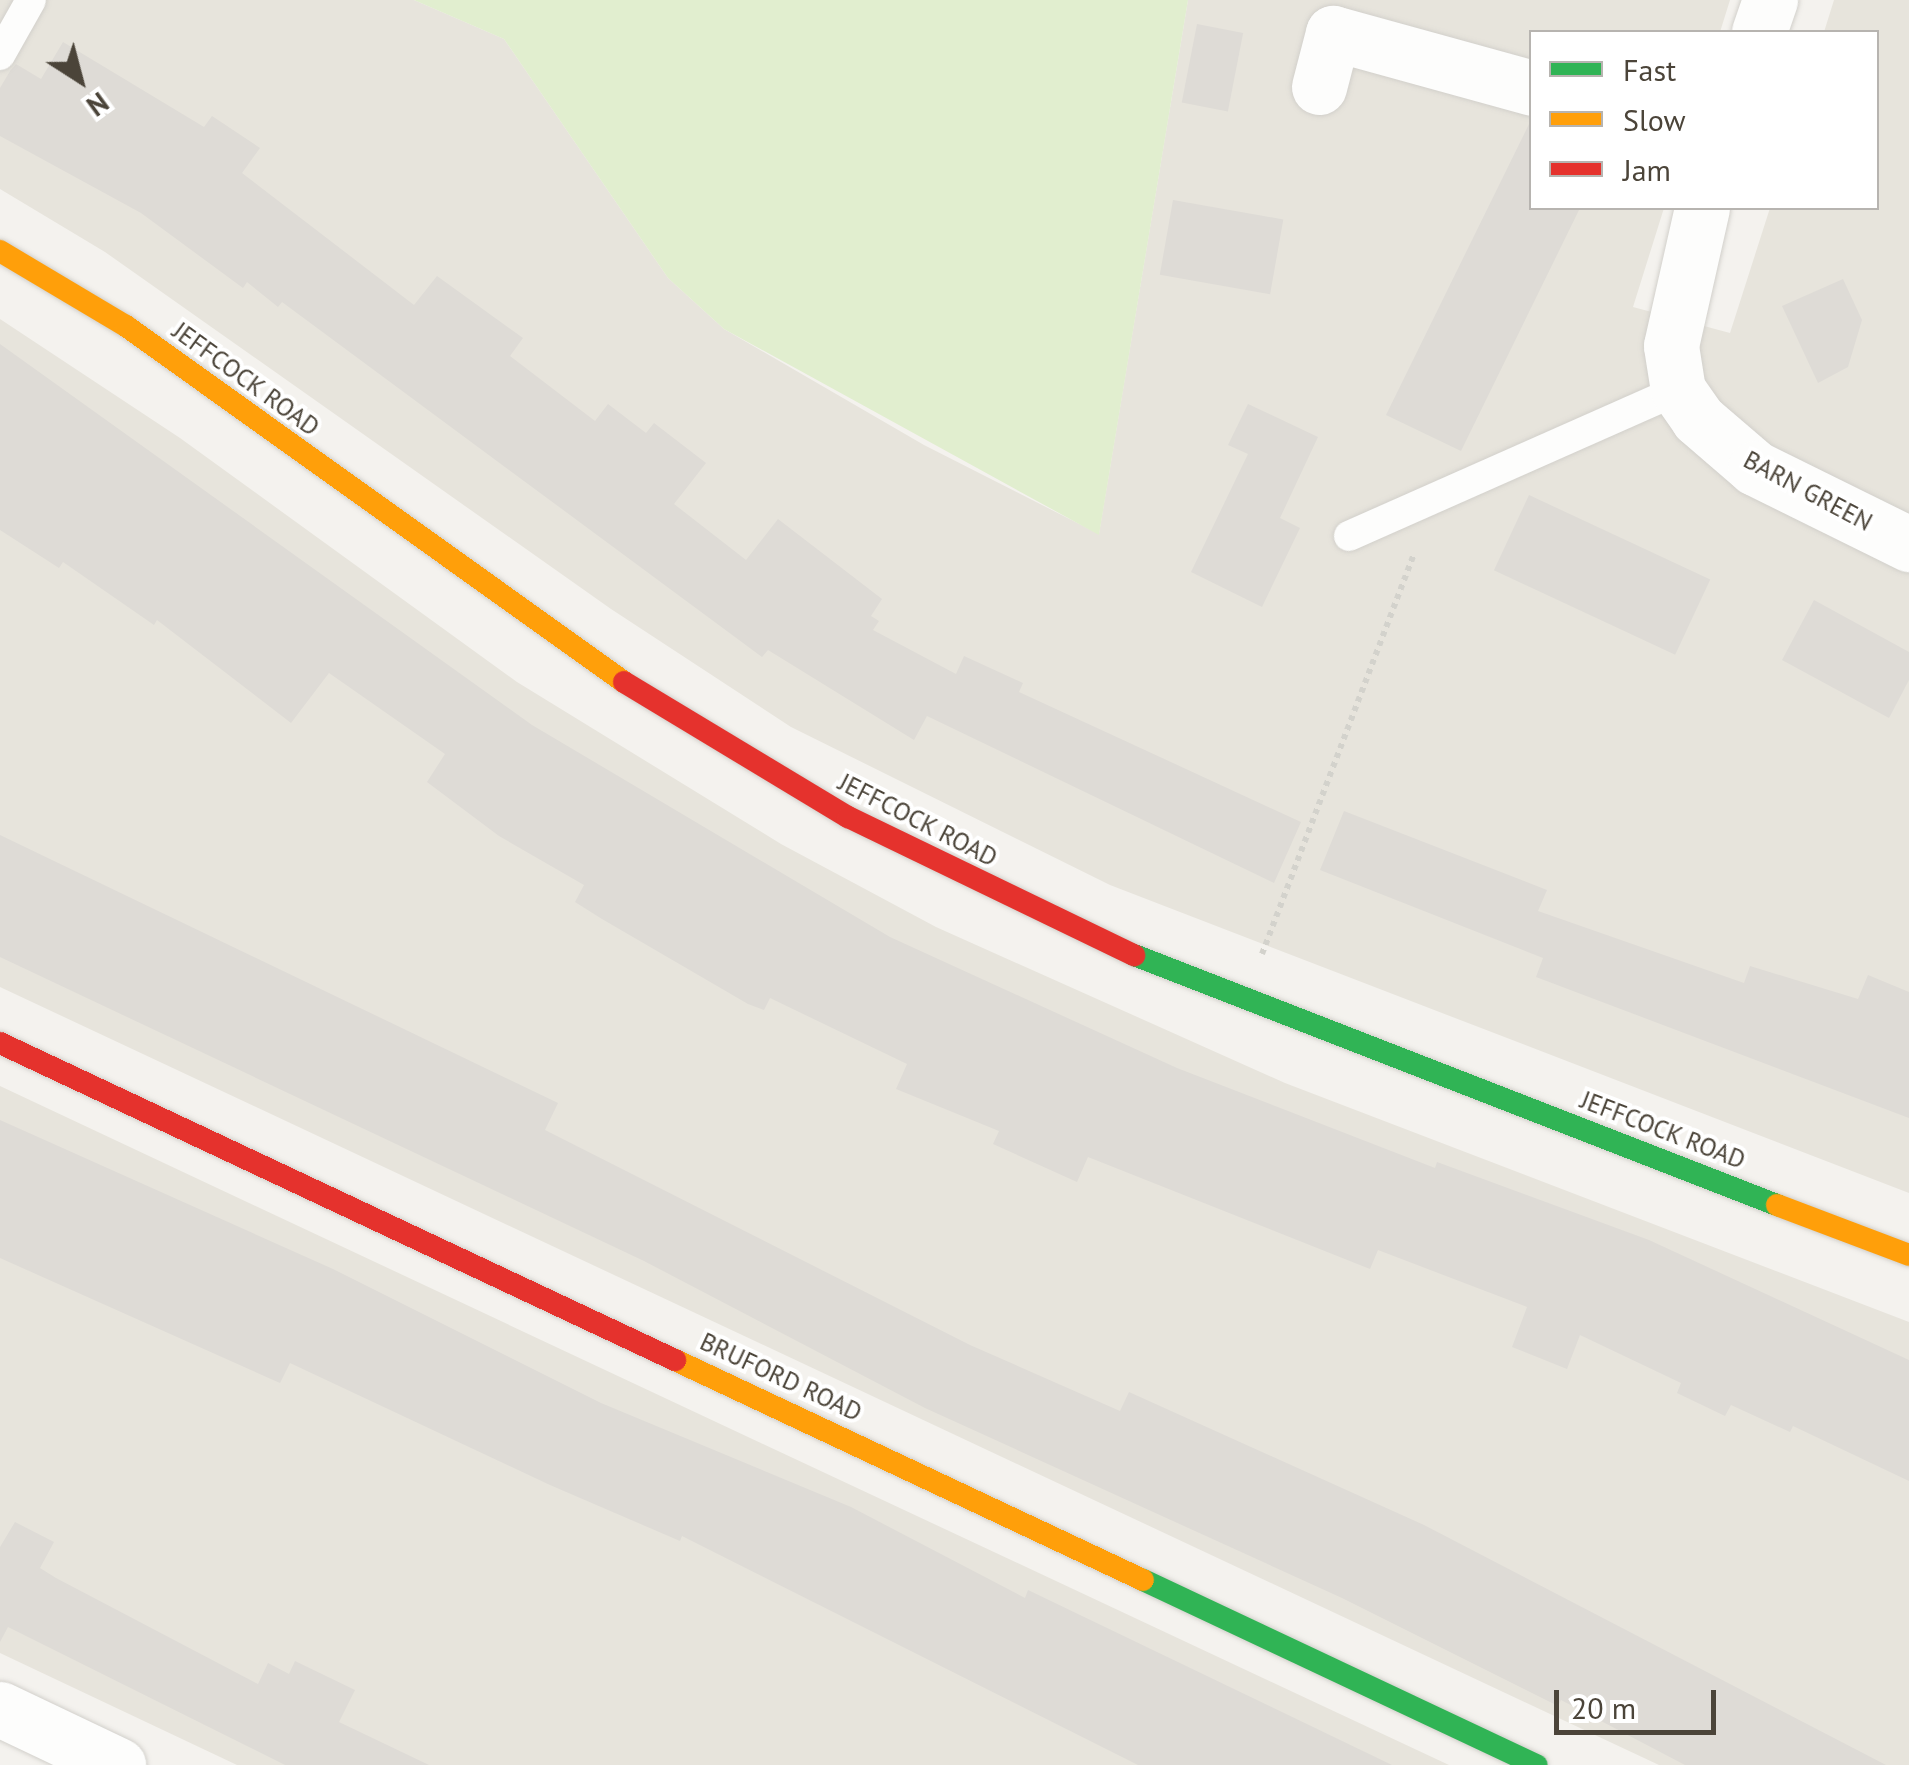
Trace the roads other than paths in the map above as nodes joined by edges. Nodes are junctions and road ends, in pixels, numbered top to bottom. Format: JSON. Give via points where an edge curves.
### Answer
{"nodes":[{"id":1,"x":32,"y":0,"type":"edge"},
{"id":2,"x":1770,"y":0,"type":"edge"},
{"id":3,"x":1336,"y":17,"type":"edge"},
{"id":4,"x":1760,"y":30,"type":"edge"},
{"id":5,"x":0,"y":55,"type":"edge"},
{"id":6,"x":1319,"y":87,"type":"dead end"},
{"id":7,"x":1529,"y":87,"type":"edge"},
{"id":8,"x":1702,"y":210,"type":"edge"},
{"id":9,"x":0,"y":251,"type":"edge"},
{"id":10,"x":1678,"y":390,"type":"junction"},
{"id":11,"x":1350,"y":536,"type":"dead end"},
{"id":12,"x":1909,"y":544,"type":"edge"},
{"id":13,"x":0,"y":1043,"type":"edge"},
{"id":14,"x":1909,"y":1256,"type":"edge"},
{"id":15,"x":0,"y":1710,"type":"edge"},
{"id":16,"x":118,"y":1765,"type":"edge"},
{"id":17,"x":1537,"y":1765,"type":"edge"}],
"edges":[{"from":1,"to":5,"type":"lane"},
{"from":2,"to":4,"type":"street"},
{"from":3,"to":6,"type":"street"},
{"from":3,"to":7,"type":"street"},
{"from":8,"to":10,"type":"street","via":[[1671,346]]},
{"from":9,"to":14,"type":"street","name":"JEFFCOCK ROAD","via":[[126,326],[478,584],[746,759],[1018,902],[1244,1002]]},
{"from":10,"to":11,"type":"lane"},
{"from":10,"to":12,"type":"street","name":"BARN GREEN","via":[[1698,419],[1755,468]]},
{"from":13,"to":17,"type":"street","name":"BRUFORD ROAD"},
{"from":15,"to":16,"type":"street"}]}
